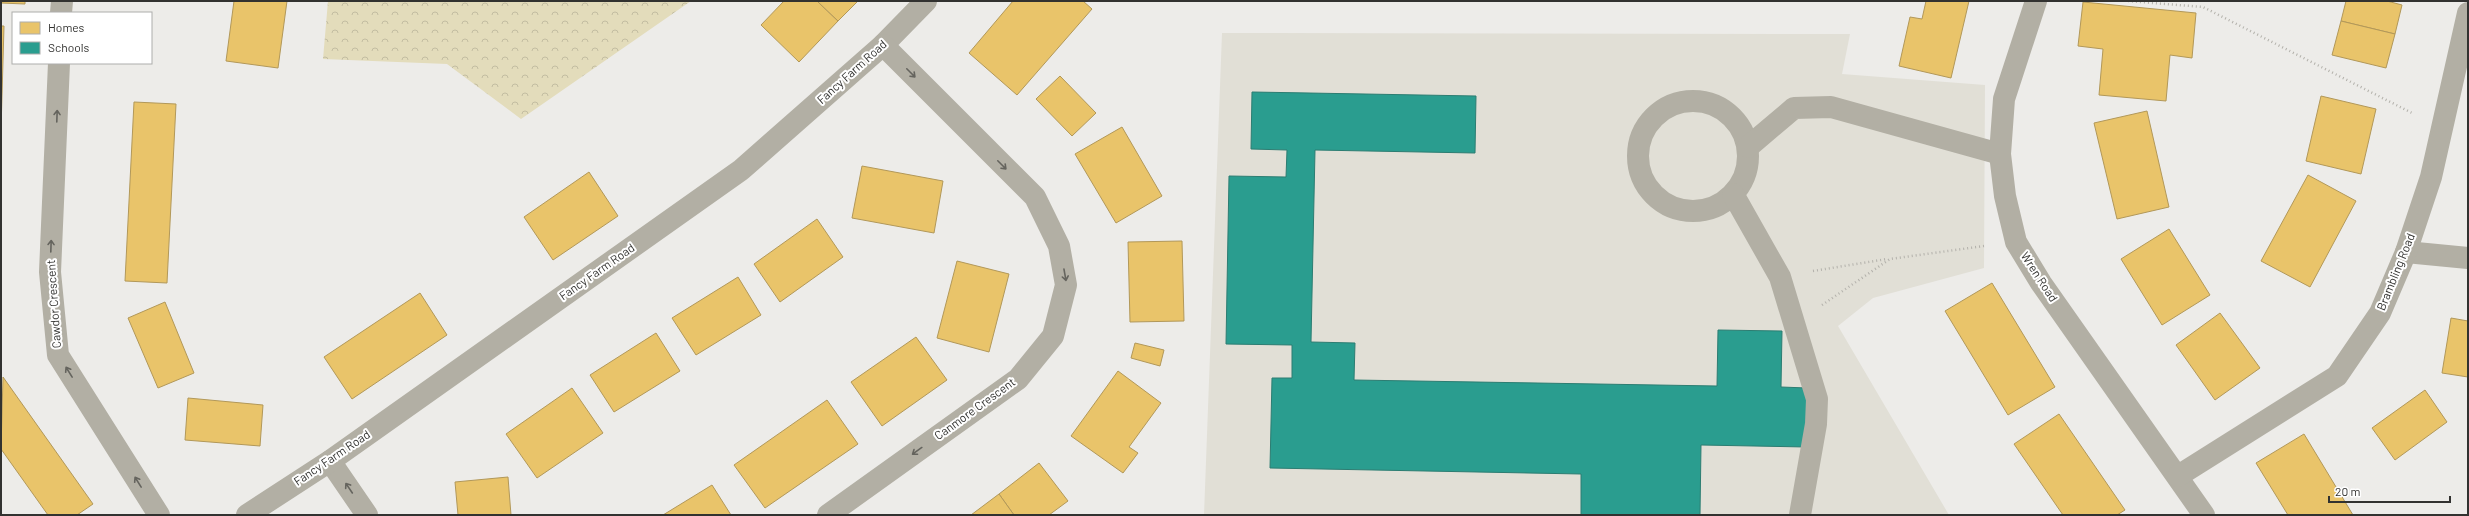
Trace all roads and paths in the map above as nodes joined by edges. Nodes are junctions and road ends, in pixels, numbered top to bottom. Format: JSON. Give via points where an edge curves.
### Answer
{"nodes":[{"id":1,"x":62,"y":1,"type":"edge"},
{"id":2,"x":926,"y":1,"type":"edge"},
{"id":3,"x":2036,"y":1,"type":"edge"},
{"id":4,"x":2128,"y":1,"type":"edge"},
{"id":5,"x":61,"y":12,"type":"edge"},
{"id":6,"x":2468,"y":13,"type":"edge"},
{"id":7,"x":884,"y":45,"type":"junction"},
{"id":8,"x":59,"y":64,"type":"edge"},
{"id":9,"x":2442,"y":128,"type":"junction"},
{"id":10,"x":1748,"y":147,"type":"junction"},
{"id":11,"x":2000,"y":154,"type":"junction"},
{"id":12,"x":1733,"y":194,"type":"junction"},
{"id":13,"x":2016,"y":242,"type":"junction"},
{"id":14,"x":2406,"y":252,"type":"junction"},
{"id":15,"x":2468,"y":258,"type":"edge"},
{"id":16,"x":1890,"y":259,"type":"junction"},
{"id":17,"x":1780,"y":277,"type":"junction"},
{"id":18,"x":1796,"y":323,"type":"junction"},
{"id":19,"x":330,"y":461,"type":"junction"},
{"id":20,"x":2178,"y":476,"type":"junction"},
{"id":21,"x":159,"y":515,"type":"edge"},
{"id":22,"x":247,"y":515,"type":"edge"},
{"id":23,"x":367,"y":515,"type":"edge"},
{"id":24,"x":828,"y":515,"type":"edge"},
{"id":25,"x":1800,"y":515,"type":"edge"},
{"id":26,"x":2204,"y":515,"type":"edge"}],
"edges":[{"from":1,"to":5,"type":"street"},
{"from":2,"to":7,"type":"street","name":"Fancy Farm Road"},
{"from":3,"to":11,"type":"street","name":"Wren Road","via":[[2004,99]]},
{"from":4,"to":9,"type":"path","via":[[2203,7]]},
{"from":6,"to":9,"type":"street","name":"Brambling Road"},
{"from":7,"to":19,"type":"street","name":"Fancy Farm Road","via":[[741,170]]},
{"from":7,"to":24,"type":"street","name":"Canmore Crescent","one_way":true,"via":[[1035,198],[1059,246],[1066,285],[1053,336],[1018,379]]},
{"from":21,"to":8,"type":"street","name":"Cawdor Crescent","one_way":true,"via":[[58,355],[50,272]]},
{"from":9,"to":14,"type":"street","name":"Brambling Road","via":[[2431,177]]},
{"from":10,"to":11,"type":"street","via":[[1794,108],[1831,107]]},
{"from":10,"to":12,"type":"street","via":[[1747,168],[1740,186]]},
{"from":10,"to":12,"type":"street","via":[[1741,129],[1730,115],[1716,106],[1691,101],[1674,104],[1662,110],[1650,122],[1641,137],[1638,163],[1642,179],[1650,192],[1663,203],[1678,210],[1694,212],[1715,207]]},
{"from":11,"to":13,"type":"street","name":"Wren Road","via":[[2004,196]]},
{"from":12,"to":17,"type":"street"},
{"from":13,"to":16,"type":"path"},
{"from":13,"to":20,"type":"street","name":"Wren Road","via":[[2041,283]]},
{"from":14,"to":15,"type":"street"},
{"from":14,"to":20,"type":"street","name":"Brambling Road","via":[[2380,313],[2337,376]]},
{"from":16,"to":17,"type":"path"},
{"from":16,"to":18,"type":"path"},
{"from":17,"to":18,"type":"street"},
{"from":18,"to":25,"type":"street","via":[[1817,399],[1816,424]]},
{"from":19,"to":22,"type":"street","name":"Fancy Farm Road"},
{"from":23,"to":19,"type":"street","one_way":true},
{"from":20,"to":26,"type":"street","name":"Wren Road"}]}
